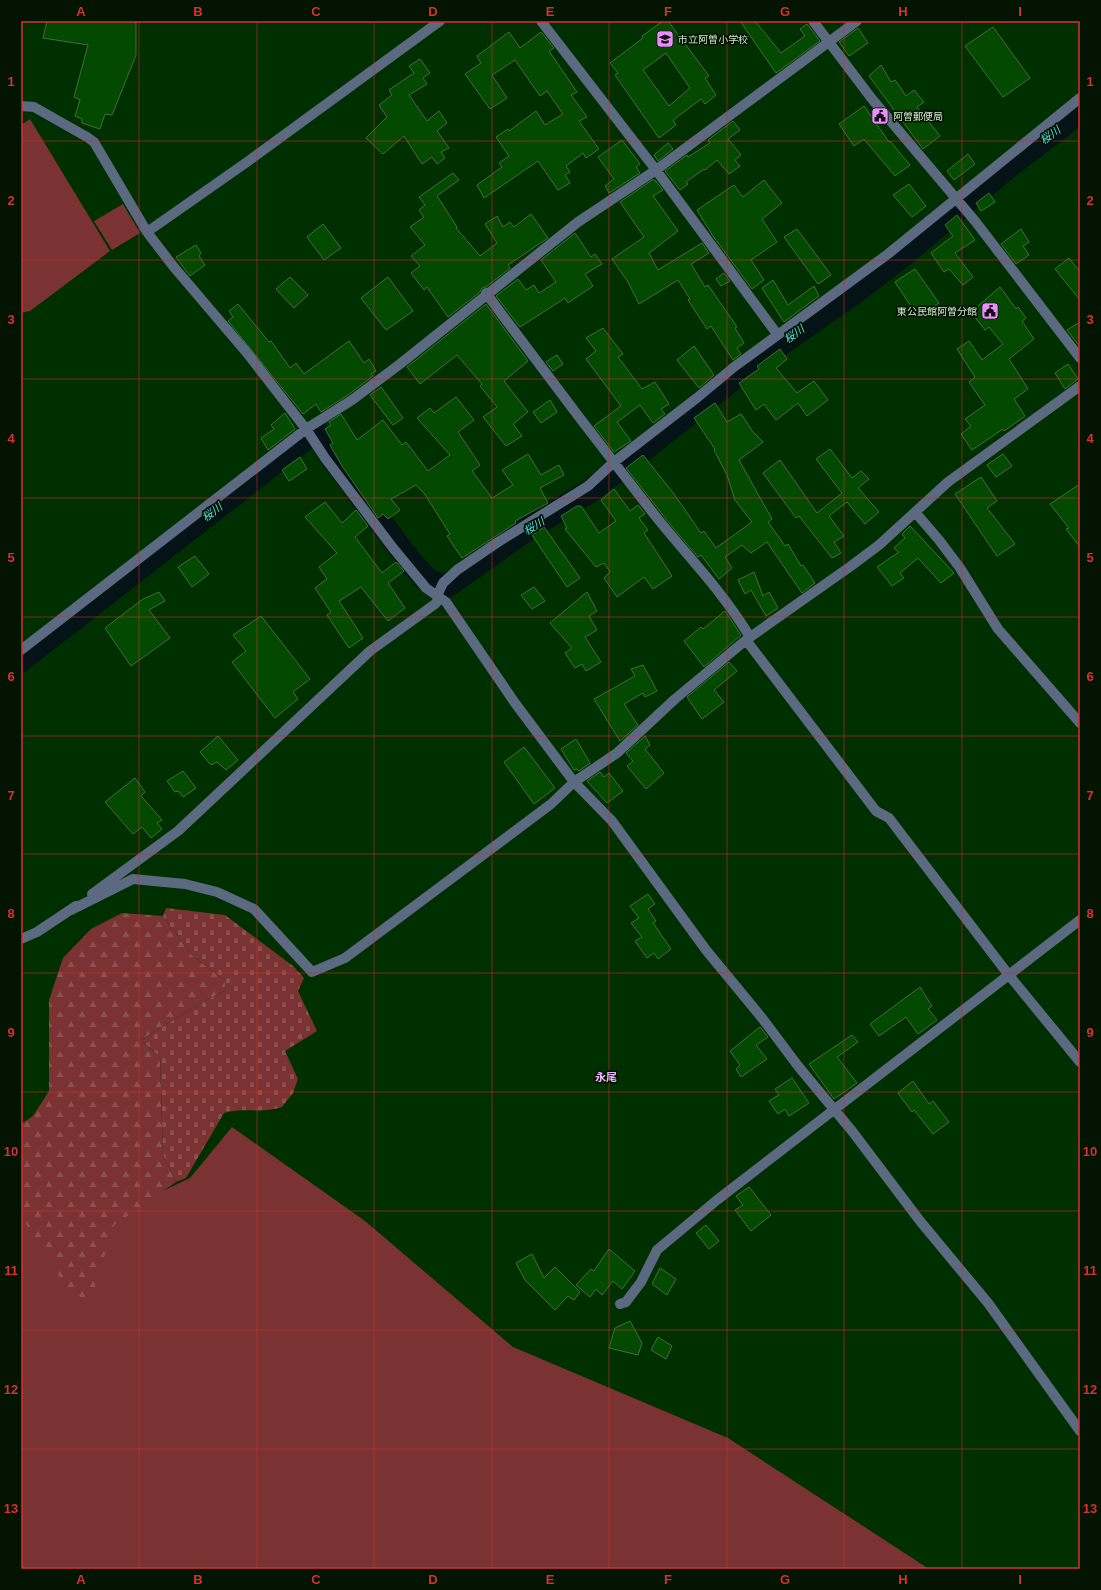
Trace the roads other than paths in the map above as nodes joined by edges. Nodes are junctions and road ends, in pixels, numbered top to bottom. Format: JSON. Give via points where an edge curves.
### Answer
{"nodes":[{"id":1,"x":440,"y":21,"type":"edge"},
{"id":2,"x":541,"y":21,"type":"edge"},
{"id":3,"x":813,"y":21,"type":"edge"},
{"id":4,"x":857,"y":21,"type":"edge"},
{"id":5,"x":828,"y":44,"type":"junction"},
{"id":6,"x":1080,"y":98,"type":"edge"},
{"id":7,"x":21,"y":106,"type":"edge"},
{"id":8,"x":656,"y":170,"type":"junction"},
{"id":9,"x":959,"y":204,"type":"junction"},
{"id":10,"x":147,"y":232,"type":"junction"},
{"id":11,"x":486,"y":293,"type":"junction"},
{"id":12,"x":777,"y":334,"type":"junction"},
{"id":13,"x":1080,"y":358,"type":"edge"},
{"id":14,"x":1080,"y":386,"type":"edge"},
{"id":15,"x":309,"y":433,"type":"junction"},
{"id":16,"x":617,"y":467,"type":"junction"},
{"id":17,"x":915,"y":512,"type":"junction"},
{"id":18,"x":440,"y":592,"type":"junction"},
{"id":19,"x":748,"y":639,"type":"junction"},
{"id":20,"x":21,"y":650,"type":"edge"},
{"id":21,"x":1080,"y":723,"type":"edge"},
{"id":22,"x":574,"y":782,"type":"junction"},
{"id":23,"x":71,"y":910,"type":"junction"},
{"id":24,"x":1080,"y":920,"type":"edge"},
{"id":25,"x":21,"y":939,"type":"edge"},
{"id":26,"x":1008,"y":974,"type":"junction"},
{"id":27,"x":1080,"y":1062,"type":"edge"},
{"id":28,"x":834,"y":1110,"type":"junction"},
{"id":29,"x":620,"y":1304,"type":"dead end"},
{"id":30,"x":1080,"y":1431,"type":"edge"}],
"edges":[{"from":1,"to":10,"type":"street"},
{"from":2,"to":8,"type":"street"},
{"from":3,"to":5,"type":"street"},
{"from":4,"to":5,"type":"street"},
{"from":5,"to":8,"type":"street"},
{"from":5,"to":9,"type":"street"},
{"from":6,"to":9,"type":"street"},
{"from":7,"to":10,"type":"street","via":[[34,107],[94,142]]},
{"from":8,"to":11,"type":"street","via":[[578,222]]},
{"from":8,"to":12,"type":"street"},
{"from":9,"to":12,"type":"street","via":[[934,216],[888,254]]},
{"from":9,"to":13,"type":"street","via":[[975,221]]},
{"from":10,"to":15,"type":"street"},
{"from":11,"to":15,"type":"street"},
{"from":11,"to":16,"type":"street"},
{"from":12,"to":16,"type":"street"},
{"from":14,"to":17,"type":"street","via":[[948,482]]},
{"from":15,"to":18,"type":"street","via":[[393,548],[426,588]]},
{"from":15,"to":20,"type":"street"},
{"from":16,"to":18,"type":"street","via":[[457,570]]},
{"from":16,"to":19,"type":"street","via":[[734,609]]},
{"from":17,"to":19,"type":"street","via":[[879,545]]},
{"from":17,"to":21,"type":"street","via":[[960,568],[998,629]]},
{"from":18,"to":22,"type":"street","via":[[515,703]]},
{"from":18,"to":23,"type":"street","via":[[435,604],[370,651],[178,831]]},
{"from":19,"to":22,"type":"street","via":[[675,699],[617,753]]},
{"from":19,"to":26,"type":"street","via":[[876,811],[889,818]]},
{"from":22,"to":23,"type":"street","via":[[551,804],[369,941],[345,958],[312,972],[254,909],[217,892],[185,884],[133,879]]},
{"from":22,"to":28,"type":"street","via":[[612,821],[706,950]]},
{"from":23,"to":25,"type":"street"},
{"from":24,"to":26,"type":"street","via":[[1021,967]]},
{"from":26,"to":27,"type":"street"},
{"from":26,"to":28,"type":"street"},
{"from":28,"to":29,"type":"street","via":[[657,1250],[641,1282],[626,1302]]},
{"from":28,"to":30,"type":"street","via":[[920,1221],[988,1303]]}]}
